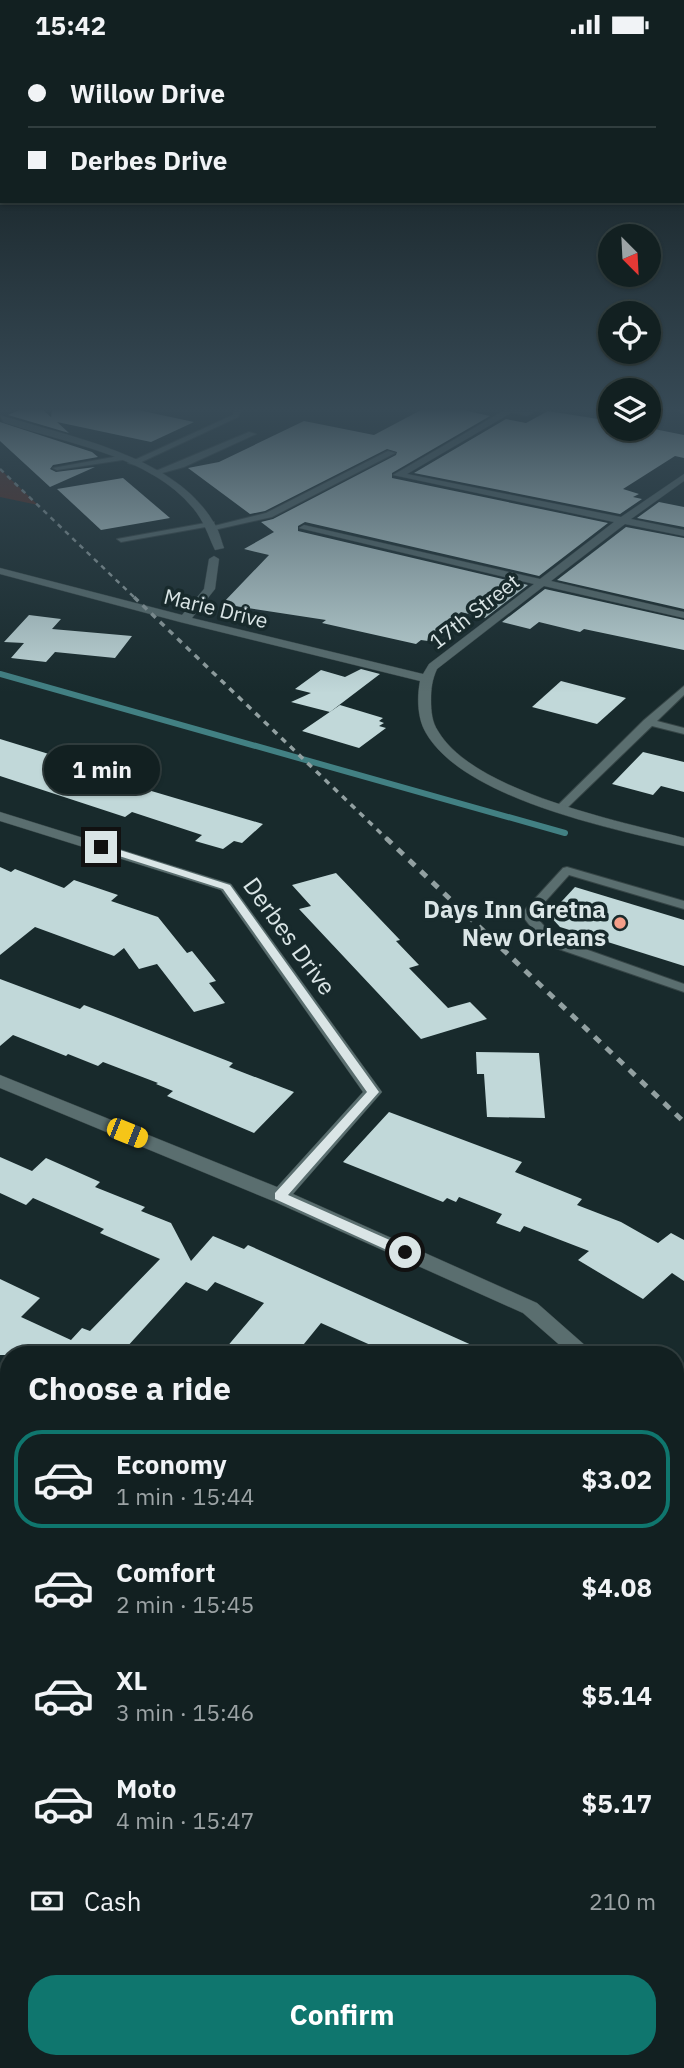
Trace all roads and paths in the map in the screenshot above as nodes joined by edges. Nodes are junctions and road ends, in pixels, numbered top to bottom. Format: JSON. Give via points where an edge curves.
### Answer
{"nodes":[{"id":1,"x":195,"y":504,"type":"edge"},
{"id":2,"x":290,"y":504,"type":"edge"},
{"id":3,"x":540,"y":504,"type":"edge"},
{"id":4,"x":646,"y":504,"type":"edge"},
{"id":5,"x":622,"y":521,"type":"junction"},
{"id":6,"x":212,"y":526,"type":"junction"},
{"id":7,"x":304,"y":529,"type":"dead end"},
{"id":8,"x":684,"y":533,"type":"edge"},
{"id":9,"x":121,"y":540,"type":"dead end"},
{"id":10,"x":219,"y":548,"type":"dead end"},
{"id":11,"x":214,"y":559,"type":"dead end"},
{"id":12,"x":0,"y":571,"type":"edge"},
{"id":13,"x":541,"y":582,"type":"junction"},
{"id":14,"x":684,"y":615,"type":"edge"},
{"id":15,"x":184,"y":620,"type":"junction"},
{"id":16,"x":425,"y":678,"type":"junction"},
{"id":17,"x":684,"y":689,"type":"edge"},
{"id":18,"x":670,"y":702,"type":"junction"},
{"id":19,"x":684,"y":705,"type":"edge"},
{"id":20,"x":648,"y":722,"type":"junction"},
{"id":21,"x":684,"y":731,"type":"edge"},
{"id":22,"x":562,"y":808,"type":"junction"},
{"id":23,"x":0,"y":816,"type":"edge"},
{"id":24,"x":684,"y":842,"type":"edge"},
{"id":25,"x":684,"y":905,"type":"edge"},
{"id":26,"x":684,"y":988,"type":"edge"},
{"id":27,"x":0,"y":1081,"type":"edge"},
{"id":28,"x":280,"y":1196,"type":"junction"},
{"id":29,"x":575,"y":1346,"type":"edge"}],
"edges":[{"from":1,"to":6,"type":"street"},
{"from":2,"to":6,"type":"lane","via":[[269,515]]},
{"from":3,"to":5,"type":"street"},
{"from":4,"to":5,"type":"street","name":"17th Street"},
{"from":5,"to":8,"type":"street"},
{"from":5,"to":13,"type":"street","name":"17th Street"},
{"from":6,"to":9,"type":"lane"},
{"from":6,"to":10,"type":"street"},
{"from":7,"to":13,"type":"street"},
{"from":11,"to":15,"type":"street","via":[[209,589]]},
{"from":12,"to":15,"type":"street","name":"Marie Drive"},
{"from":13,"to":14,"type":"street"},
{"from":13,"to":16,"type":"street","name":"17th Street"},
{"from":15,"to":16,"type":"street","name":"Marie Drive"},
{"from":16,"to":22,"type":"street","name":"17th Street","via":[[425,720],[435,738],[461,763],[494,784]]},
{"from":17,"to":18,"type":"lane"},
{"from":18,"to":19,"type":"lane"},
{"from":18,"to":20,"type":"lane"},
{"from":20,"to":21,"type":"lane"},
{"from":20,"to":22,"type":"lane"},
{"from":22,"to":24,"type":"street","name":"17th Street"},
{"from":23,"to":28,"type":"street","name":"Derbes Drive","via":[[226,887],[373,1092]]},
{"from":25,"to":26,"type":"lane","via":[[567,871],[527,914],[549,941]]},
{"from":27,"to":28,"type":"street"},
{"from":28,"to":29,"type":"street","via":[[530,1308]]}]}
